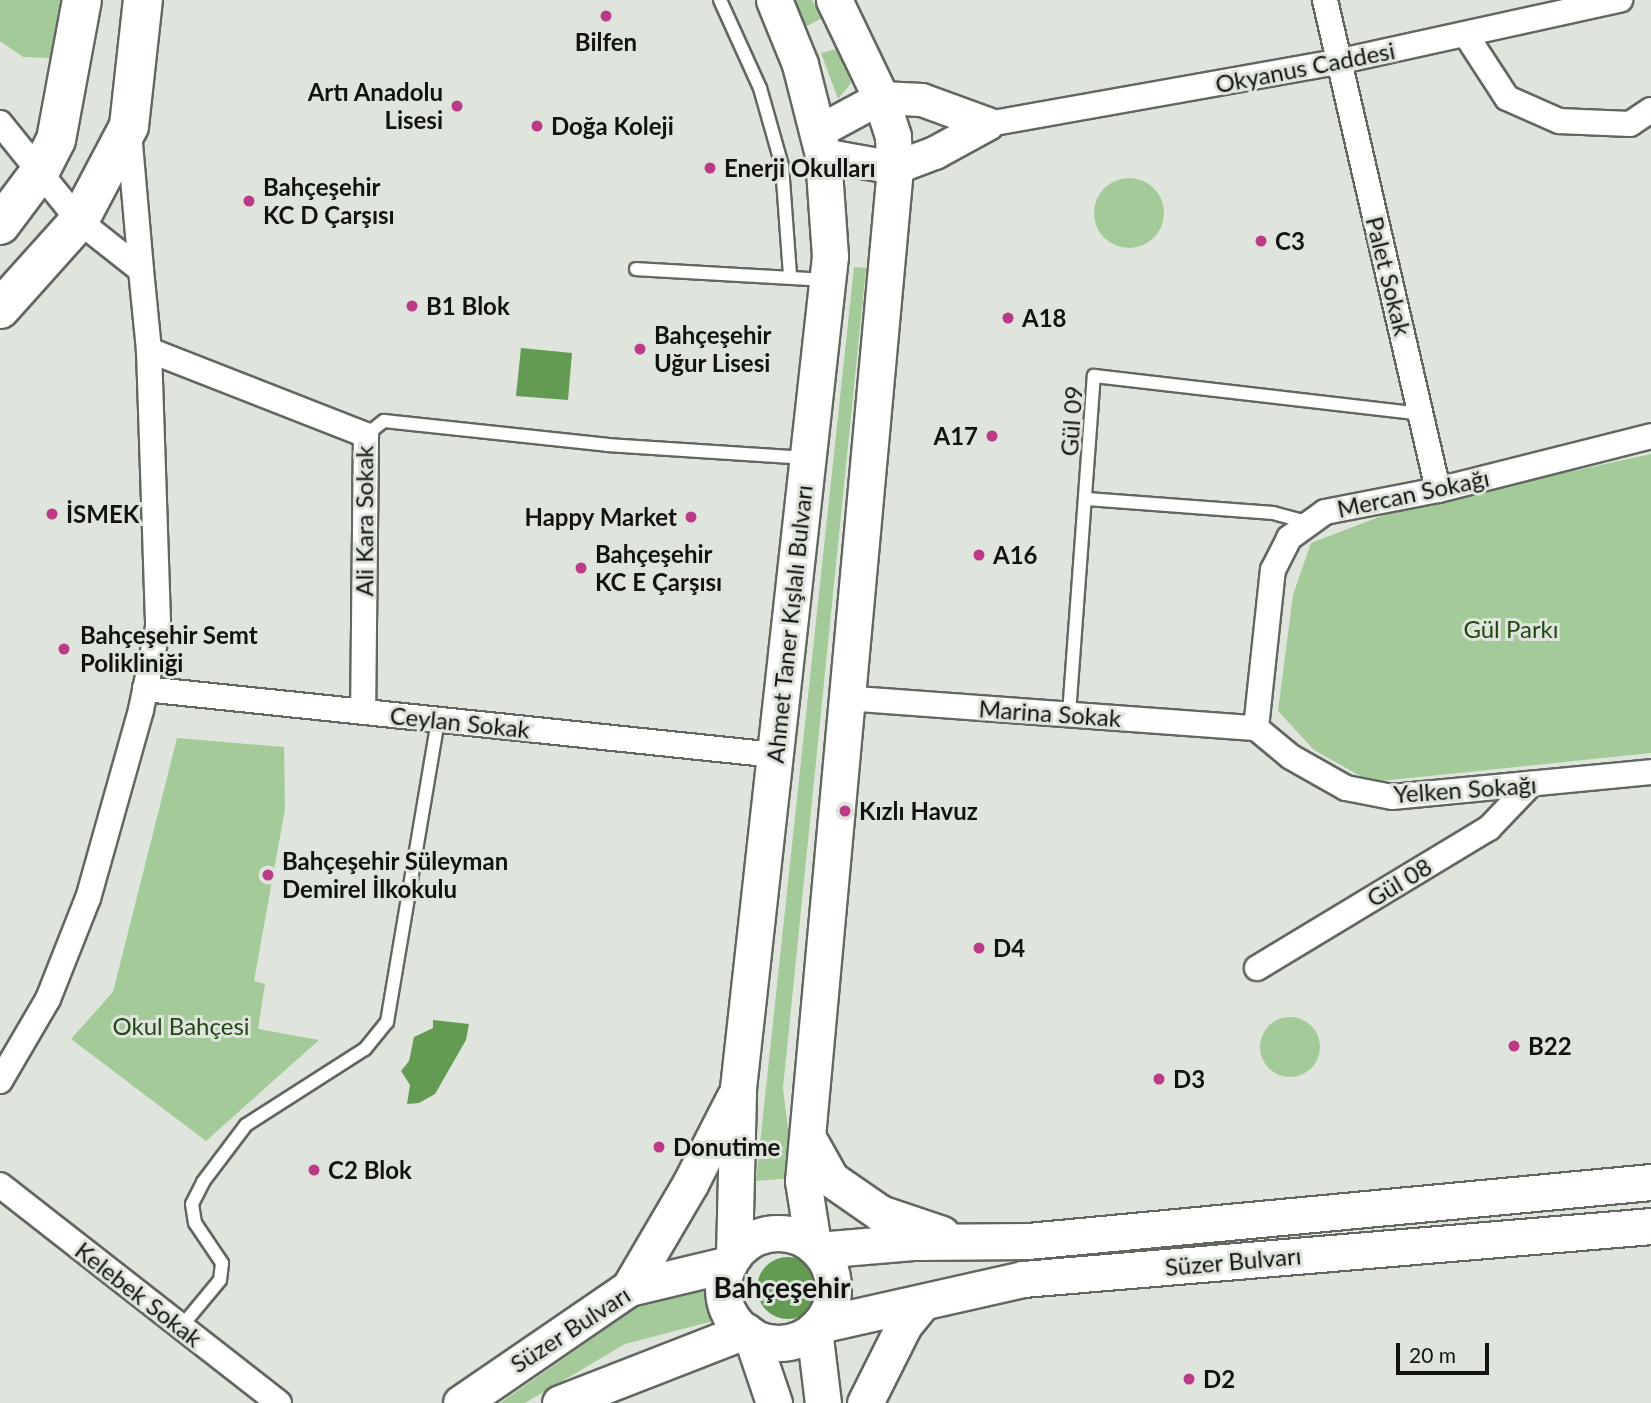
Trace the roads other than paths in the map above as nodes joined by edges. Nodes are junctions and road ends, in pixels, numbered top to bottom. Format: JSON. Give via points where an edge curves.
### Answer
{"nodes":[{"id":1,"x":82,"y":0,"type":"edge"},
{"id":2,"x":143,"y":0,"type":"edge"},
{"id":3,"x":720,"y":0,"type":"edge"},
{"id":4,"x":775,"y":0,"type":"edge"},
{"id":5,"x":834,"y":0,"type":"edge"},
{"id":6,"x":1325,"y":0,"type":"edge"},
{"id":7,"x":1619,"y":0,"type":"edge"},
{"id":8,"x":1466,"y":35,"type":"junction"},
{"id":9,"x":1337,"y":62,"type":"junction"},
{"id":10,"x":881,"y":98,"type":"junction"},
{"id":11,"x":1651,"y":110,"type":"edge"},
{"id":12,"x":0,"y":123,"type":"edge"},
{"id":13,"x":988,"y":124,"type":"junction"},
{"id":14,"x":129,"y":126,"type":"junction"},
{"id":15,"x":820,"y":143,"type":"junction"},
{"id":16,"x":895,"y":168,"type":"junction"},
{"id":17,"x":60,"y":198,"type":"junction"},
{"id":18,"x":0,"y":225,"type":"edge"},
{"id":19,"x":636,"y":269,"type":"dead end"},
{"id":20,"x":141,"y":270,"type":"junction"},
{"id":21,"x":790,"y":276,"type":"junction"},
{"id":22,"x":827,"y":280,"type":"junction"},
{"id":23,"x":0,"y":309,"type":"edge"},
{"id":24,"x":149,"y":350,"type":"junction"},
{"id":25,"x":1423,"y":414,"type":"junction"},
{"id":26,"x":366,"y":435,"type":"junction"},
{"id":27,"x":1651,"y":436,"type":"edge"},
{"id":28,"x":808,"y":458,"type":"junction"},
{"id":29,"x":1438,"y":490,"type":"junction"},
{"id":30,"x":1087,"y":499,"type":"junction"},
{"id":31,"x":1310,"y":523,"type":"junction"},
{"id":32,"x":145,"y":689,"type":"junction"},
{"id":33,"x":844,"y":698,"type":"junction"},
{"id":34,"x":363,"y":712,"type":"junction"},
{"id":35,"x":1069,"y":715,"type":"junction"},
{"id":36,"x":438,"y":720,"type":"junction"},
{"id":37,"x":1256,"y":728,"type":"junction"},
{"id":38,"x":775,"y":755,"type":"junction"},
{"id":39,"x":1651,"y":772,"type":"edge"},
{"id":40,"x":1531,"y":784,"type":"junction"},
{"id":41,"x":1256,"y":968,"type":"dead end"},
{"id":42,"x":0,"y":1081,"type":"edge"},
{"id":43,"x":738,"y":1088,"type":"junction"},
{"id":44,"x":808,"y":1138,"type":"junction"},
{"id":45,"x":1651,"y":1182,"type":"edge"},
{"id":46,"x":0,"y":1185,"type":"edge"},
{"id":47,"x":1651,"y":1226,"type":"edge"},
{"id":48,"x":962,"y":1240,"type":"junction"},
{"id":49,"x":816,"y":1247,"type":"junction"},
{"id":50,"x":731,"y":1260,"type":"junction"},
{"id":51,"x":629,"y":1288,"type":"junction"},
{"id":52,"x":922,"y":1303,"type":"junction"},
{"id":53,"x":181,"y":1327,"type":"junction"},
{"id":54,"x":817,"y":1327,"type":"junction"},
{"id":55,"x":748,"y":1333,"type":"junction"},
{"id":56,"x":279,"y":1403,"type":"edge"},
{"id":57,"x":461,"y":1403,"type":"edge"},
{"id":58,"x":560,"y":1403,"type":"edge"},
{"id":59,"x":774,"y":1403,"type":"edge"},
{"id":60,"x":823,"y":1403,"type":"edge"},
{"id":61,"x":865,"y":1403,"type":"edge"}],
"edges":[{"from":1,"to":17,"type":"main road","via":[[56,140]]},
{"from":2,"to":14,"type":"main road"},
{"from":3,"to":21,"type":"lane","via":[[761,88],[782,166]]},
{"from":4,"to":15,"type":"main road","name":"Ahmet Taner Kışlalı Bulvarı","via":[[800,64]]},
{"from":5,"to":10,"type":"main road"},
{"from":6,"to":9,"type":"street","name":"Palet Sokak"},
{"from":7,"to":8,"type":"street","name":"Okyanus Caddesi"},
{"from":8,"to":9,"type":"street","name":"Okyanus Caddesi"},
{"from":8,"to":11,"type":"street","via":[[1507,98],[1559,121],[1630,124]]},
{"from":9,"to":13,"type":"street","name":"Okyanus Caddesi"},
{"from":9,"to":25,"type":"street","name":"Palet Sokak"},
{"from":10,"to":13,"type":"street","via":[[922,100]]},
{"from":10,"to":15,"type":"street"},
{"from":10,"to":16,"type":"main road","via":[[893,136]]},
{"from":12,"to":17,"type":"street"},
{"from":13,"to":16,"type":"street"},
{"from":14,"to":17,"type":"main road"},
{"from":14,"to":20,"type":"street"},
{"from":15,"to":16,"type":"street"},
{"from":15,"to":22,"type":"main road","name":"Ahmet Taner Kışlalı Bulvarı"},
{"from":16,"to":33,"type":"main road"},
{"from":17,"to":18,"type":"main road"},
{"from":17,"to":20,"type":"street"},
{"from":17,"to":23,"type":"main road"},
{"from":19,"to":21,"type":"lane"},
{"from":20,"to":24,"type":"street"},
{"from":21,"to":22,"type":"lane"},
{"from":22,"to":28,"type":"main road","name":"Ahmet Taner Kışlalı Bulvarı"},
{"from":24,"to":26,"type":"street","name":"Ali Kara Sokak"},
{"from":24,"to":32,"type":"street","via":[[158,627]]},
{"from":25,"to":29,"type":"street","name":"Palet Sokak"},
{"from":25,"to":30,"type":"lane","name":"Gül 09","via":[[1094,376]]},
{"from":26,"to":28,"type":"lane","via":[[384,421],[607,445]]},
{"from":26,"to":34,"type":"street","name":"Ali Kara Sokak"},
{"from":27,"to":29,"type":"street","name":"Mercan Sokağı"},
{"from":28,"to":38,"type":"main road","name":"Ahmet Taner Kışlalı Bulvarı"},
{"from":29,"to":31,"type":"street","name":"Mercan Sokağı","via":[[1325,512]]},
{"from":30,"to":31,"type":"lane","via":[[1273,513]]},
{"from":30,"to":35,"type":"lane","name":"Gül 09"},
{"from":31,"to":37,"type":"street","name":"Mercan Sokağı","via":[[1289,538],[1273,570]]},
{"from":32,"to":34,"type":"street","name":"Ceylan Sokak"},
{"from":32,"to":42,"type":"street","via":[[88,898],[48,999]]},
{"from":33,"to":35,"type":"street","name":"Marina Sokak"},
{"from":33,"to":44,"type":"main road"},
{"from":34,"to":36,"type":"street","name":"Ceylan Sokak"},
{"from":35,"to":37,"type":"street","name":"Marina Sokak"},
{"from":36,"to":38,"type":"street","name":"Ceylan Sokak"},
{"from":36,"to":53,"type":"lane","via":[[387,1022],[365,1049],[246,1125],[203,1182],[192,1204],[195,1223],[222,1264],[220,1280]]},
{"from":37,"to":40,"type":"street","name":"Yelken Sokağı","via":[[1291,757],[1346,788],[1392,797]]},
{"from":38,"to":43,"type":"main road","name":"Ahmet Taner Kışlalı Bulvarı"},
{"from":39,"to":40,"type":"street","name":"Yelken Sokağı"},
{"from":40,"to":41,"type":"street","name":"Gül 08","via":[[1489,828]]},
{"from":43,"to":50,"type":"main road","name":"Ahmet Taner Kışlalı Bulvarı"},
{"from":43,"to":51,"type":"main road","via":[[690,1184]]},
{"from":44,"to":48,"type":"main road","via":[[831,1179],[880,1213]]},
{"from":44,"to":49,"type":"main road","via":[[803,1181]]},
{"from":45,"to":48,"type":"main road","name":"Süzer Bulvarı","via":[[1028,1241]]},
{"from":46,"to":53,"type":"street","name":"Kelebek Sokak"},
{"from":47,"to":52,"type":"main road","name":"Süzer Bulvarı","via":[[1023,1279]]},
{"from":48,"to":49,"type":"main road","name":"Süzer Bulvarı"},
{"from":49,"to":50,"type":"main road","via":[[800,1237],[771,1233],[756,1237]]},
{"from":49,"to":54,"type":"main road","via":[[833,1283],[833,1298]]},
{"from":50,"to":51,"type":"main road","name":"Süzer Bulvarı"},
{"from":50,"to":55,"type":"main road","via":[[724,1299]]},
{"from":51,"to":57,"type":"main road","name":"Süzer Bulvarı"},
{"from":52,"to":54,"type":"main road","name":"Süzer Bulvarı"},
{"from":52,"to":61,"type":"main road","via":[[904,1325]]},
{"from":53,"to":56,"type":"street","name":"Kelebek Sokak"},
{"from":54,"to":55,"type":"main road","via":[[794,1341],[779,1343]]},
{"from":54,"to":60,"type":"main road"},
{"from":55,"to":58,"type":"main road"},
{"from":55,"to":59,"type":"main road"}]}
